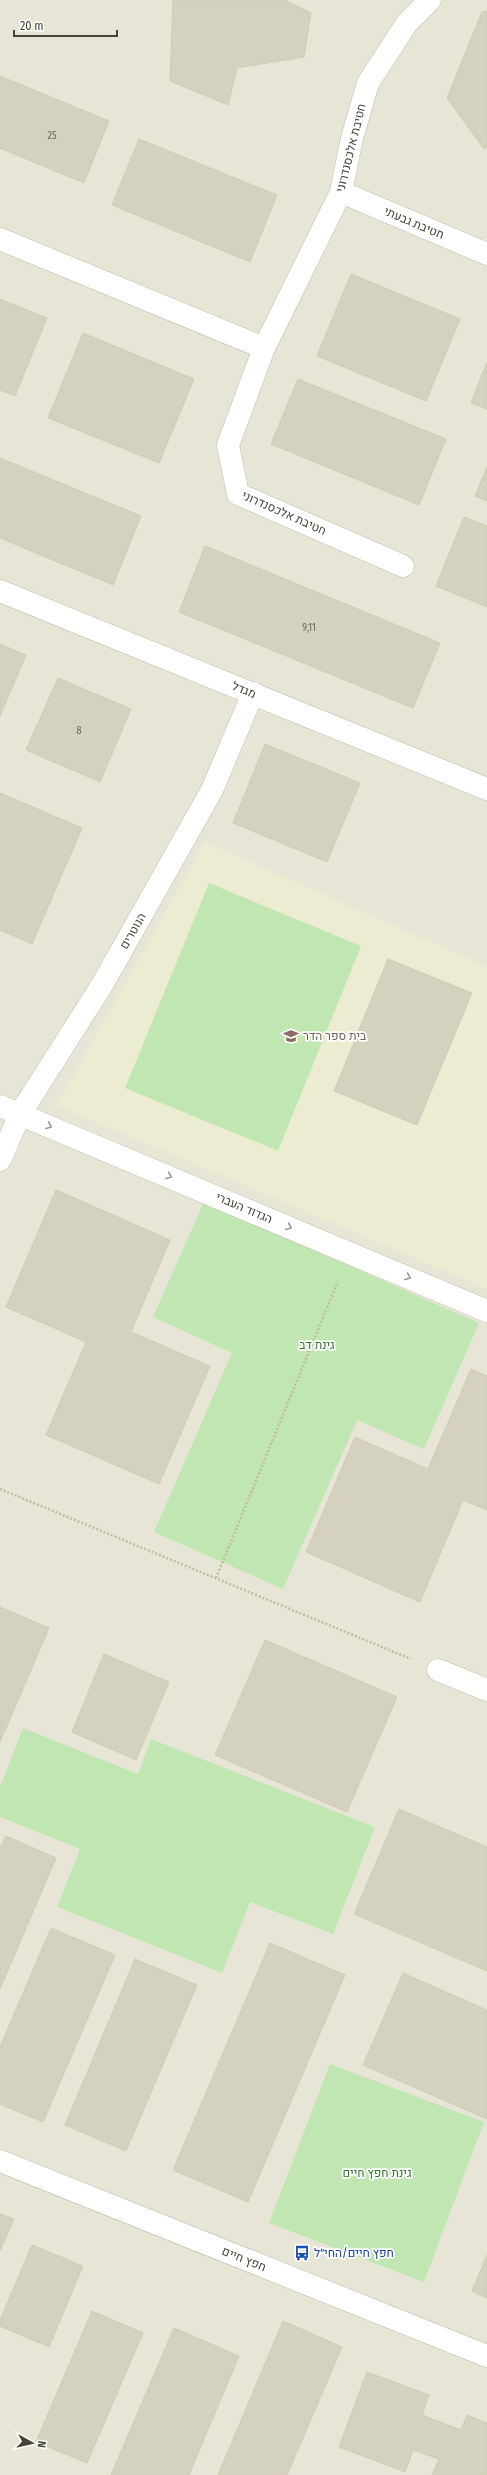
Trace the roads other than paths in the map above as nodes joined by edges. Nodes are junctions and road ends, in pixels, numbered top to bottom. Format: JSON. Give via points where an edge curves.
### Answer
{"nodes":[{"id":1,"x":430,"y":0,"type":"edge"},
{"id":2,"x":341,"y":192,"type":"junction"},
{"id":3,"x":0,"y":239,"type":"edge"},
{"id":4,"x":487,"y":254,"type":"edge"},
{"id":5,"x":264,"y":348,"type":"junction"},
{"id":6,"x":403,"y":566,"type":"dead end"},
{"id":7,"x":0,"y":591,"type":"edge"},
{"id":8,"x":253,"y":694,"type":"junction"},
{"id":9,"x":487,"y":789,"type":"edge"},
{"id":10,"x":0,"y":1106,"type":"edge"},
{"id":11,"x":20,"y":1114,"type":"junction"},
{"id":12,"x":0,"y":1160,"type":"edge"},
{"id":13,"x":487,"y":1310,"type":"edge"},
{"id":14,"x":438,"y":1670,"type":"road end"},
{"id":15,"x":487,"y":1690,"type":"edge"},
{"id":16,"x":0,"y":2162,"type":"edge"},
{"id":17,"x":487,"y":2356,"type":"edge"}],
"edges":[{"from":1,"to":2,"type":"street","name":"חטיבת אלכסנדרוני","via":[[407,23],[368,83],[352,138]]},
{"from":2,"to":4,"type":"street","name":"חטיבת גבעתי"},
{"from":2,"to":5,"type":"street","name":"חטיבת אלכסנדרוני"},
{"from":3,"to":5,"type":"street"},
{"from":5,"to":6,"type":"street","name":"חטיבת אלכסנדרוני","via":[[228,445],[238,494]]},
{"from":7,"to":8,"type":"street","name":"מגדל"},
{"from":8,"to":9,"type":"street","name":"מגדל"},
{"from":8,"to":11,"type":"street","name":"הנוטרים","via":[[212,790],[102,985]]},
{"from":10,"to":11,"type":"street","name":"הגדוד העברי"},
{"from":11,"to":12,"type":"street","name":"הנוטרים"},
{"from":11,"to":13,"type":"street","name":"הגדוד העברי","one_way":true},
{"from":14,"to":15,"type":"street"},
{"from":16,"to":17,"type":"street","name":"חפץ חיים"}]}
